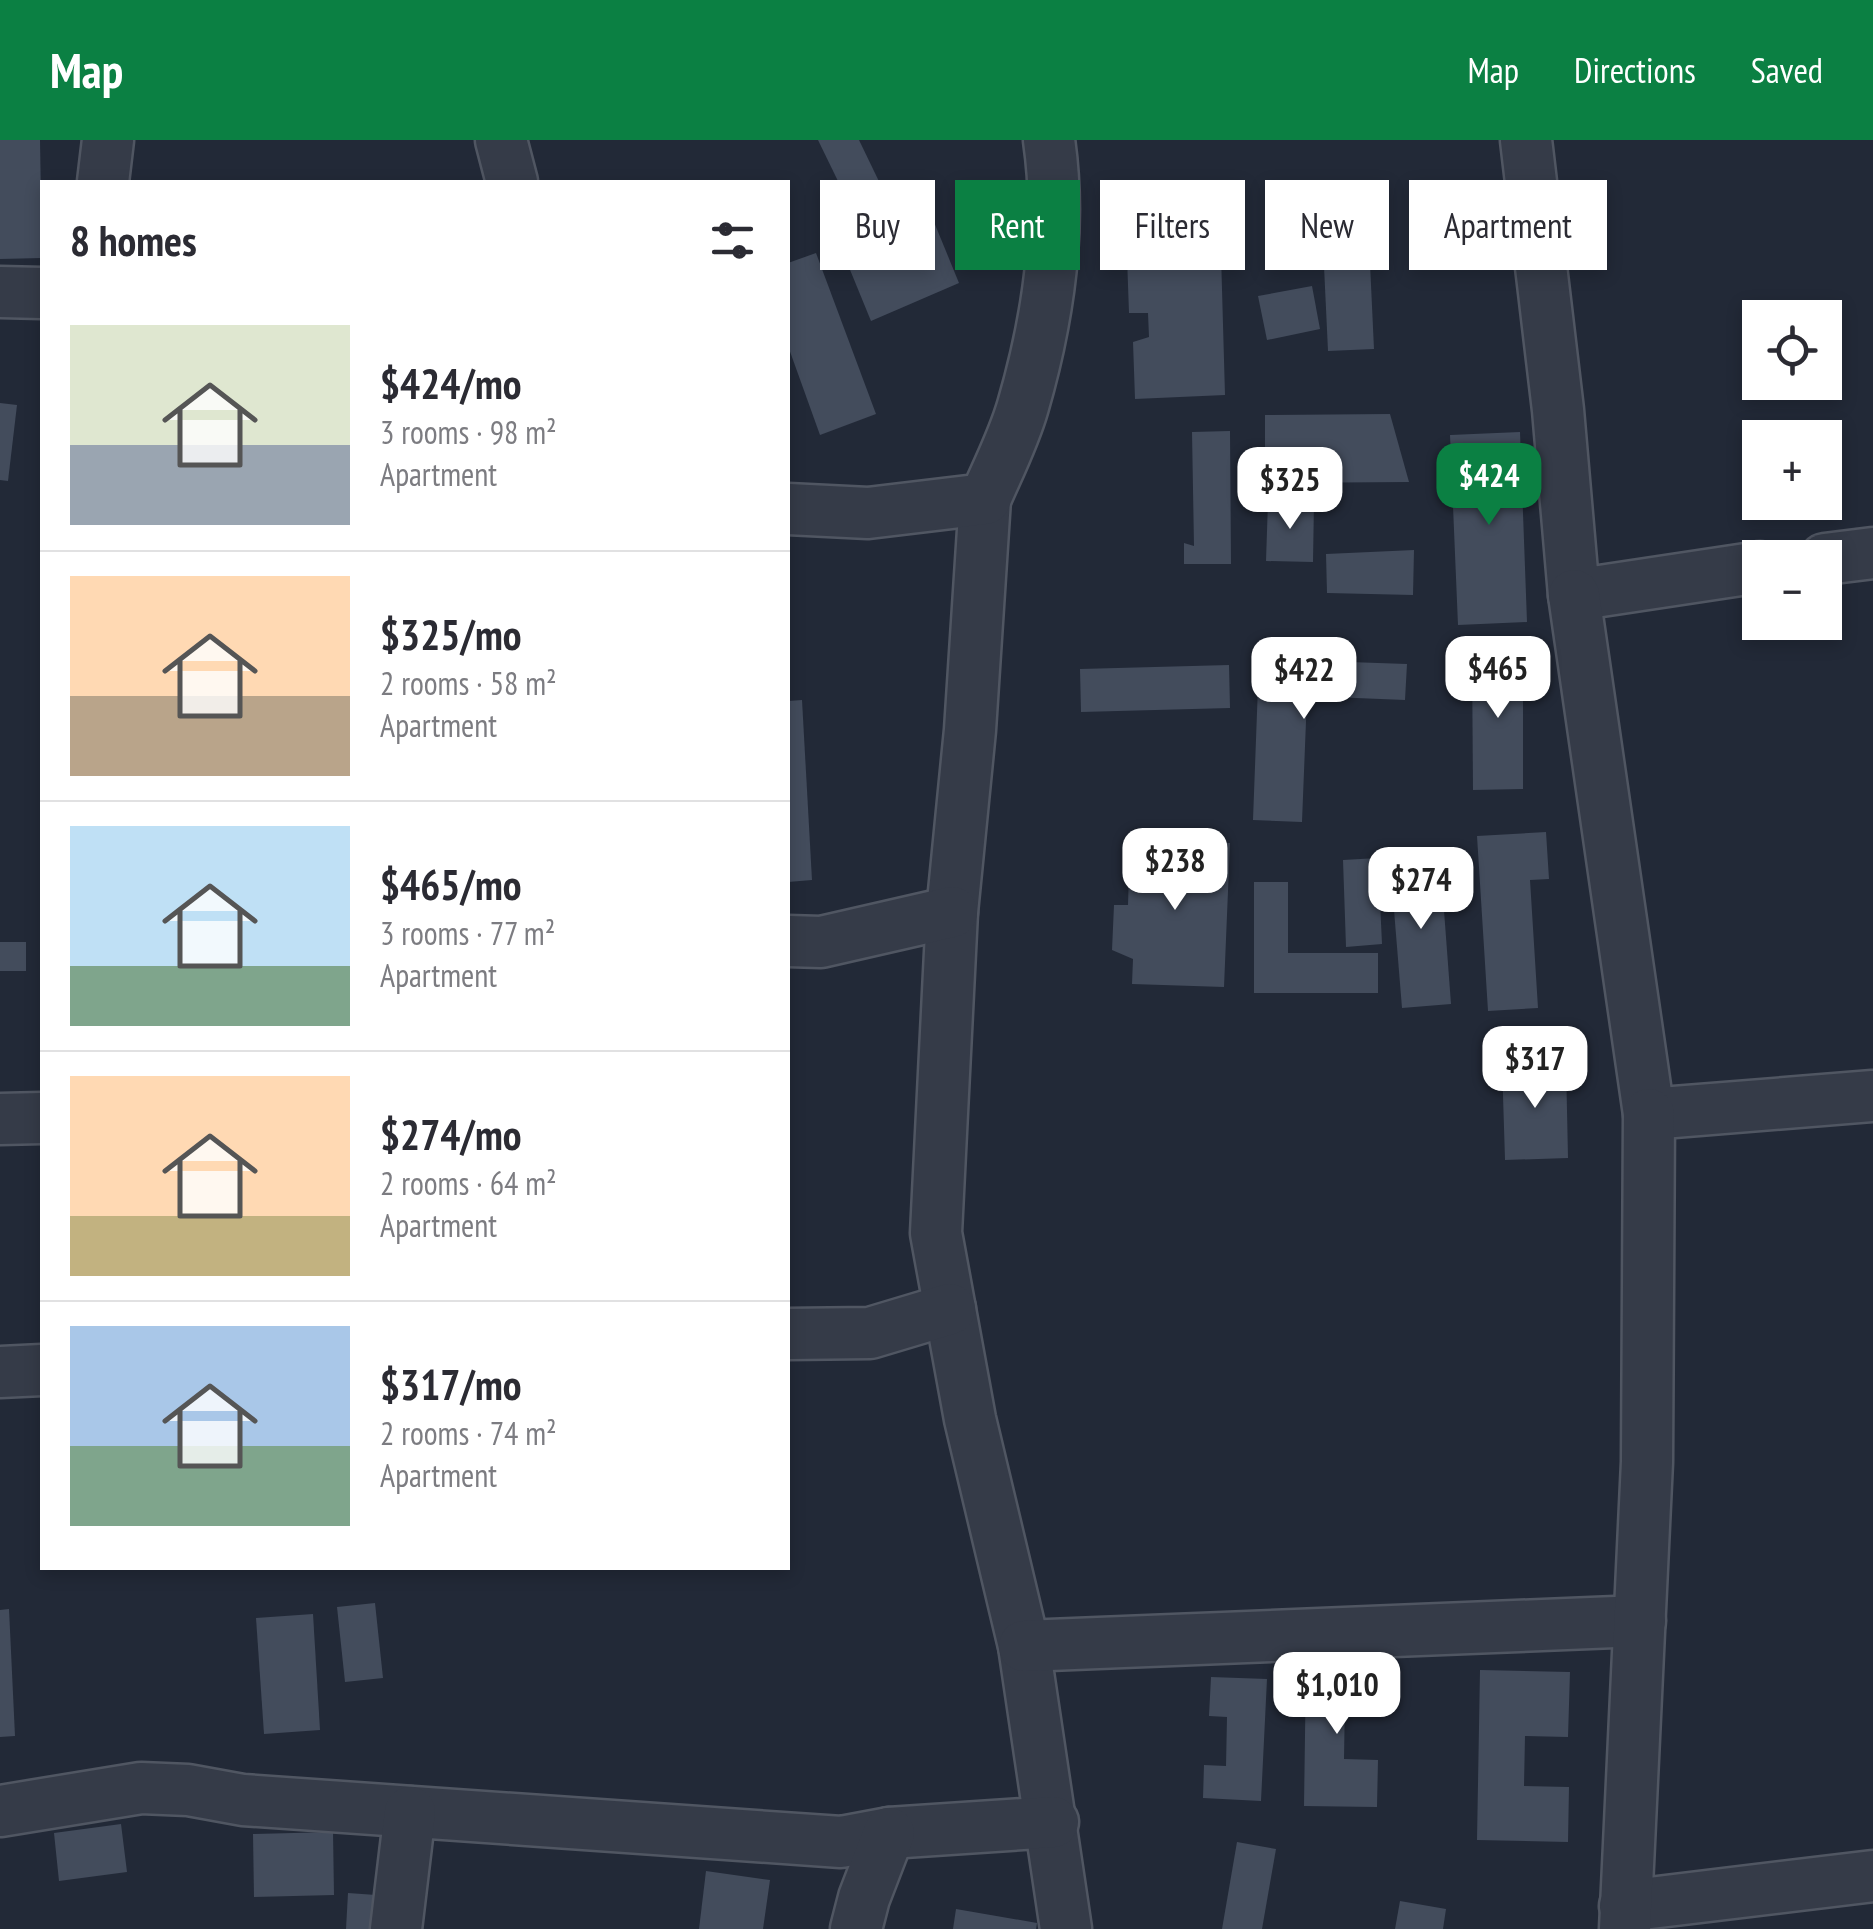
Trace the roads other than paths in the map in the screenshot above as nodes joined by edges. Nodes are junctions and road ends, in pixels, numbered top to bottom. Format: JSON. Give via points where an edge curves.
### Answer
{"nodes":[{"id":1,"x":108,"y":140,"type":"edge"},
{"id":2,"x":501,"y":140,"type":"edge"},
{"id":3,"x":1049,"y":140,"type":"edge"},
{"id":4,"x":1526,"y":140,"type":"edge"},
{"id":5,"x":103,"y":180,"type":"edge"},
{"id":6,"x":511,"y":180,"type":"edge"},
{"id":7,"x":0,"y":292,"type":"edge"},
{"id":8,"x":40,"y":294,"type":"edge"},
{"id":9,"x":985,"y":499,"type":"junction"},
{"id":10,"x":790,"y":509,"type":"edge"},
{"id":11,"x":1873,"y":553,"type":"edge"},
{"id":12,"x":1842,"y":556,"type":"edge"},
{"id":13,"x":1742,"y":570,"type":"edge"},
{"id":14,"x":1574,"y":595,"type":"junction"},
{"id":15,"x":952,"y":912,"type":"junction"},
{"id":16,"x":790,"y":941,"type":"edge"},
{"id":17,"x":1873,"y":1096,"type":"edge"},
{"id":18,"x":1650,"y":1114,"type":"junction"},
{"id":19,"x":40,"y":1118,"type":"edge"},
{"id":20,"x":0,"y":1119,"type":"edge"},
{"id":21,"x":950,"y":1309,"type":"junction"},
{"id":22,"x":790,"y":1334,"type":"edge"},
{"id":23,"x":40,"y":1370,"type":"edge"},
{"id":24,"x":0,"y":1372,"type":"edge"},
{"id":25,"x":1640,"y":1622,"type":"junction"},
{"id":26,"x":1024,"y":1646,"type":"junction"},
{"id":27,"x":0,"y":1811,"type":"edge"},
{"id":28,"x":410,"y":1812,"type":"junction"},
{"id":29,"x":1052,"y":1822,"type":"junction"},
{"id":30,"x":889,"y":1833,"type":"junction"},
{"id":31,"x":1873,"y":1876,"type":"edge"},
{"id":32,"x":1625,"y":1918,"type":"edge"},
{"id":33,"x":396,"y":1929,"type":"edge"},
{"id":34,"x":856,"y":1929,"type":"edge"},
{"id":35,"x":1066,"y":1929,"type":"edge"}],
"edges":[{"from":1,"to":5,"type":"street"},
{"from":2,"to":6,"type":"street"},
{"from":3,"to":9,"type":"street","via":[[1055,183],[1050,289],[1022,409]]},
{"from":4,"to":14,"type":"street"},
{"from":7,"to":8,"type":"street"},
{"from":9,"to":10,"type":"street","via":[[868,513]]},
{"from":9,"to":15,"type":"street"},
{"from":11,"to":12,"type":"street"},
{"from":13,"to":14,"type":"street"},
{"from":14,"to":18,"type":"street"},
{"from":15,"to":16,"type":"street","via":[[821,942]]},
{"from":15,"to":21,"type":"street","via":[[936,1232]]},
{"from":17,"to":18,"type":"street"},
{"from":18,"to":25,"type":"street"},
{"from":19,"to":20,"type":"street"},
{"from":21,"to":22,"type":"street","via":[[870,1333]]},
{"from":21,"to":26,"type":"street"},
{"from":23,"to":24,"type":"street"},
{"from":25,"to":26,"type":"street"},
{"from":25,"to":32,"type":"street"},
{"from":26,"to":29,"type":"street"},
{"from":27,"to":28,"type":"street","via":[[141,1788]]},
{"from":28,"to":30,"type":"street","via":[[841,1842]]},
{"from":28,"to":33,"type":"street"},
{"from":29,"to":30,"type":"street"},
{"from":29,"to":35,"type":"street"},
{"from":30,"to":34,"type":"street"},
{"from":31,"to":32,"type":"street"}]}
